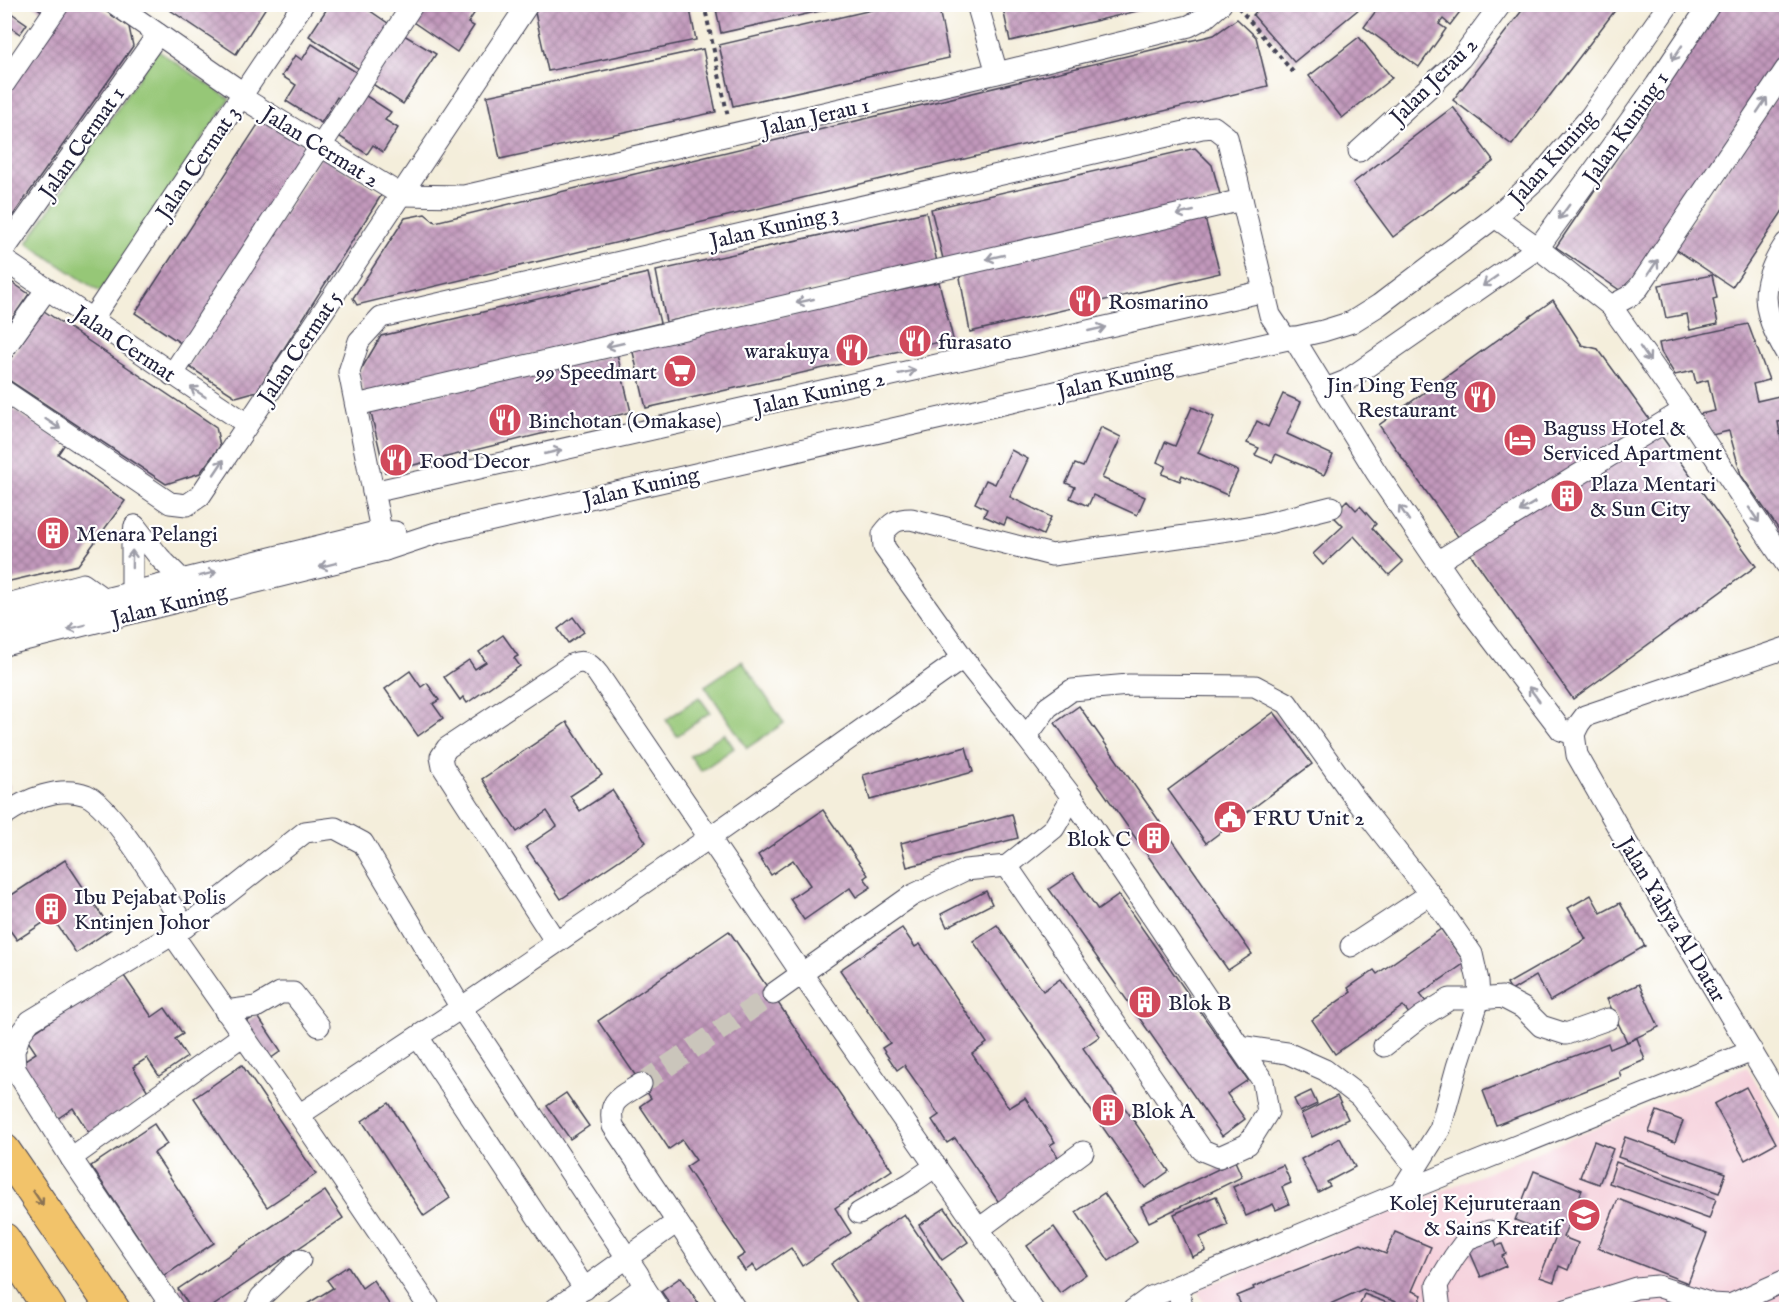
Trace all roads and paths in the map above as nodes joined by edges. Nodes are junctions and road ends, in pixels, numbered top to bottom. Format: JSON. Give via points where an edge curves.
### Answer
{"nodes":[{"id":1,"x":59,"y":4,"type":"edge"},
{"id":2,"x":115,"y":4,"type":"edge"},
{"id":3,"x":413,"y":4,"type":"edge"},
{"id":4,"x":528,"y":4,"type":"edge"},
{"id":5,"x":704,"y":4,"type":"edge"},
{"id":6,"x":977,"y":4,"type":"edge"},
{"id":7,"x":1221,"y":4,"type":"edge"},
{"id":8,"x":1236,"y":4,"type":"edge"},
{"id":9,"x":1501,"y":4,"type":"edge"},
{"id":10,"x":1669,"y":4,"type":"edge"},
{"id":11,"x":1710,"y":4,"type":"edge"},
{"id":12,"x":302,"y":5,"type":"edge"},
{"id":13,"x":158,"y":34,"type":"junction"},
{"id":14,"x":1786,"y":69,"type":"edge"},
{"id":15,"x":1293,"y":72,"type":"dead end"},
{"id":16,"x":997,"y":74,"type":"junction"},
{"id":17,"x":4,"y":84,"type":"edge"},
{"id":18,"x":242,"y":95,"type":"junction"},
{"id":19,"x":732,"y":135,"type":"junction"},
{"id":20,"x":321,"y":147,"type":"junction"},
{"id":21,"x":1359,"y":151,"type":"dead end"},
{"id":22,"x":401,"y":195,"type":"junction"},
{"id":23,"x":1242,"y":200,"type":"junction"},
{"id":24,"x":1495,"y":217,"type":"junction"},
{"id":25,"x":1786,"y":243,"type":"edge"},
{"id":26,"x":1538,"y":248,"type":"junction"},
{"id":27,"x":4,"y":250,"type":"edge"},
{"id":28,"x":4,"y":260,"type":"edge"},
{"id":29,"x":46,"y":290,"type":"junction"},
{"id":30,"x":1265,"y":291,"type":"junction"},
{"id":31,"x":1611,"y":306,"type":"junction"},
{"id":32,"x":1270,"y":315,"type":"junction"},
{"id":33,"x":92,"y":319,"type":"junction"},
{"id":34,"x":1290,"y":338,"type":"junction"},
{"id":35,"x":1261,"y":345,"type":"junction"},
{"id":36,"x":4,"y":349,"type":"edge"},
{"id":37,"x":1786,"y":352,"type":"edge"},
{"id":38,"x":172,"y":375,"type":"junction"},
{"id":39,"x":1326,"y":389,"type":"junction"},
{"id":40,"x":4,"y":391,"type":"edge"},
{"id":41,"x":356,"y":405,"type":"junction"},
{"id":42,"x":1684,"y":410,"type":"junction"},
{"id":43,"x":247,"y":424,"type":"junction"},
{"id":44,"x":373,"y":492,"type":"junction"},
{"id":45,"x":1332,"y":507,"type":"dead end"},
{"id":46,"x":382,"y":541,"type":"junction"},
{"id":47,"x":1437,"y":562,"type":"junction"},
{"id":48,"x":1786,"y":564,"type":"edge"},
{"id":49,"x":182,"y":580,"type":"junction"},
{"id":50,"x":104,"y":599,"type":"junction"},
{"id":51,"x":132,"y":603,"type":"junction"},
{"id":52,"x":4,"y":605,"type":"edge"},
{"id":53,"x":4,"y":624,"type":"edge"},
{"id":54,"x":4,"y":645,"type":"edge"},
{"id":55,"x":1786,"y":648,"type":"edge"},
{"id":56,"x":963,"y":658,"type":"junction"},
{"id":57,"x":1577,"y":729,"type":"junction"},
{"id":58,"x":1026,"y":737,"type":"junction"},
{"id":59,"x":1072,"y":797,"type":"junction"},
{"id":60,"x":4,"y":815,"type":"edge"},
{"id":61,"x":709,"y":838,"type":"junction"},
{"id":62,"x":1007,"y":866,"type":"junction"},
{"id":63,"x":1430,"y":894,"type":"junction"},
{"id":64,"x":179,"y":931,"type":"junction"},
{"id":65,"x":556,"y":942,"type":"junction"},
{"id":66,"x":1351,"y":946,"type":"dead end"},
{"id":67,"x":801,"y":974,"type":"junction"},
{"id":68,"x":773,"y":994,"type":"tunnel mouth"},
{"id":69,"x":1479,"y":999,"type":"junction"},
{"id":70,"x":461,"y":1008,"type":"junction"},
{"id":71,"x":225,"y":1011,"type":"junction"},
{"id":72,"x":1608,"y":1019,"type":"dead end"},
{"id":73,"x":319,"y":1026,"type":"dead end"},
{"id":74,"x":242,"y":1036,"type":"junction"},
{"id":75,"x":418,"y":1036,"type":"junction"},
{"id":76,"x":1239,"y":1046,"type":"junction"},
{"id":77,"x":1384,"y":1046,"type":"dead end"},
{"id":78,"x":1752,"y":1051,"type":"junction"},
{"id":79,"x":641,"y":1084,"type":"tunnel mouth"},
{"id":80,"x":1786,"y":1109,"type":"edge"},
{"id":81,"x":299,"y":1115,"type":"junction"},
{"id":82,"x":4,"y":1150,"type":"edge"},
{"id":83,"x":1083,"y":1152,"type":"dead end"},
{"id":84,"x":71,"y":1158,"type":"junction"},
{"id":85,"x":936,"y":1166,"type":"junction"},
{"id":86,"x":1416,"y":1168,"type":"junction"},
{"id":87,"x":1400,"y":1192,"type":"junction"},
{"id":88,"x":859,"y":1213,"type":"dead end"},
{"id":89,"x":677,"y":1222,"type":"junction"},
{"id":90,"x":980,"y":1228,"type":"junction"},
{"id":91,"x":1489,"y":1231,"type":"dead end"},
{"id":92,"x":4,"y":1239,"type":"edge"},
{"id":93,"x":626,"y":1258,"type":"junction"},
{"id":94,"x":300,"y":1260,"type":"dead end"},
{"id":95,"x":1786,"y":1280,"type":"edge"},
{"id":96,"x":644,"y":1287,"type":"junction"},
{"id":97,"x":1177,"y":1287,"type":"junction"},
{"id":98,"x":585,"y":1288,"type":"junction"},
{"id":99,"x":45,"y":1306,"type":"edge"},
{"id":100,"x":114,"y":1310,"type":"edge"},
{"id":101,"x":174,"y":1310,"type":"edge"},
{"id":102,"x":255,"y":1310,"type":"edge"},
{"id":103,"x":430,"y":1310,"type":"edge"},
{"id":104,"x":554,"y":1310,"type":"edge"},
{"id":105,"x":612,"y":1310,"type":"edge"},
{"id":106,"x":659,"y":1310,"type":"edge"},
{"id":107,"x":736,"y":1310,"type":"edge"},
{"id":108,"x":1033,"y":1310,"type":"edge"},
{"id":109,"x":1133,"y":1310,"type":"edge"},
{"id":110,"x":1183,"y":1310,"type":"edge"},
{"id":111,"x":1440,"y":1310,"type":"edge"},
{"id":112,"x":1566,"y":1310,"type":"edge"}],
"edges":[{"from":1,"to":17,"type":"street"},
{"from":2,"to":13,"type":"street","name":"Jalan Cermat 2"},
{"from":3,"to":20,"type":"street"},
{"from":4,"to":22,"type":"street","name":"Jalan Cermat 5"},
{"from":5,"to":19,"type":"path"},
{"from":6,"to":16,"type":"street"},
{"from":7,"to":16,"type":"street","name":"Jalan Jerau 1","via":[[1189,26]]},
{"from":8,"to":15,"type":"path"},
{"from":9,"to":21,"type":"street","name":"Jalan Jerau 2","via":[[1461,58]]},
{"from":10,"to":24,"type":"street","name":"Jalan Kuning","via":[[1590,117],[1541,175]]},
{"from":11,"to":26,"type":"street","name":"Jalan Kuning 1","one_way":true},
{"from":12,"to":18,"type":"street","name":"Jalan Cermat 3"},
{"from":13,"to":18,"type":"street","name":"Jalan Cermat 2"},
{"from":13,"to":27,"type":"street","name":"Jalan Cermat 1"},
{"from":31,"to":14,"type":"street","one_way":true,"via":[[1639,287]]},
{"from":16,"to":19,"type":"street","name":"Jalan Jerau 1"},
{"from":18,"to":20,"type":"street","name":"Jalan Cermat 2"},
{"from":18,"to":33,"type":"street","name":"Jalan Cermat 3"},
{"from":19,"to":22,"type":"street","name":"Jalan Jerau 1","via":[[470,195]]},
{"from":20,"to":22,"type":"street","name":"Jalan Cermat 2"},
{"from":20,"to":38,"type":"street"},
{"from":22,"to":43,"type":"street","name":"Jalan Cermat 5"},
{"from":23,"to":30,"type":"street","name":"Jalan Kuning 3"},
{"from":23,"to":41,"type":"street","one_way":true},
{"from":23,"to":41,"type":"street","name":"Jalan Kuning 3","via":[[1227,137],[1214,127],[1202,128],[381,316],[359,341],[349,372]]},
{"from":24,"to":26,"type":"street"},
{"from":24,"to":34,"type":"street","name":"Jalan Kuning","via":[[1352,322]]},
{"from":25,"to":37,"type":"street","via":[[1770,273],[1766,293],[1767,314]]},
{"from":26,"to":31,"type":"street"},
{"from":26,"to":39,"type":"street","name":"Jalan Kuning 1","one_way":true,"via":[[1346,381]]},
{"from":28,"to":29,"type":"street","name":"Jalan Cermat"},
{"from":29,"to":33,"type":"street","name":"Jalan Cermat"},
{"from":29,"to":36,"type":"street"},
{"from":30,"to":32,"type":"street","name":"Jalan Kuning 3"},
{"from":44,"to":30,"type":"street","name":"Jalan Kuning 2","one_way":true},
{"from":31,"to":42,"type":"street","one_way":true},
{"from":32,"to":34,"type":"street","name":"Jalan Kuning 3"},
{"from":32,"to":35,"type":"street","name":"Jalan Kuning 3"},
{"from":33,"to":38,"type":"street","name":"Jalan Cermat"},
{"from":34,"to":35,"type":"street","name":"Jalan Kuning"},
{"from":34,"to":39,"type":"street","name":"Jalan Kuning 3"},
{"from":35,"to":46,"type":"street","name":"Jalan Kuning","via":[[436,533]]},
{"from":43,"to":38,"type":"street","name":"Jalan Cermat","one_way":true},
{"from":47,"to":39,"type":"street","name":"Jalan Kuning 3","one_way":true},
{"from":40,"to":43,"type":"street","name":"Jalan Cermat 5","one_way":true,"via":[[170,503],[187,505],[200,496]]},
{"from":41,"to":44,"type":"street","name":"Jalan Kuning 3"},
{"from":42,"to":47,"type":"street","one_way":true},
{"from":42,"to":48,"type":"street","one_way":true},
{"from":44,"to":46,"type":"street","name":"Jalan Kuning 3"},
{"from":45,"to":56,"type":"street","via":[[1245,527],[1052,555],[899,519],[883,534],[884,547]]},
{"from":49,"to":46,"type":"street","name":"Jalan Kuning","one_way":true},
{"from":46,"to":51,"type":"street","name":"Jalan Kuning","one_way":true},
{"from":57,"to":47,"type":"street","name":"Jalan Kuning 3","one_way":true,"via":[[1562,730]]},
{"from":49,"to":51,"type":"street","name":"Jalan Kuning"},
{"from":51,"to":49,"type":"street","one_way":true,"via":[[135,526]]},
{"from":50,"to":51,"type":"street","name":"Jalan Kuning"},
{"from":50,"to":52,"type":"street","via":[[83,584]]},
{"from":50,"to":53,"type":"street","name":"Jalan Kuning"},
{"from":51,"to":54,"type":"street","name":"Jalan Kuning","one_way":true},
{"from":55,"to":57,"type":"street","via":[[1585,716]]},
{"from":56,"to":58,"type":"street"},
{"from":56,"to":61,"type":"street"},
{"from":57,"to":78,"type":"street","name":"Jalan Yahya Al Datar","via":[[1577,755]]},
{"from":58,"to":59,"type":"street"},
{"from":58,"to":63,"type":"street","via":[[1047,707],[1072,690],[1129,685],[1255,686],[1287,703]]},
{"from":59,"to":62,"type":"street","via":[[1054,828]]},
{"from":59,"to":76,"type":"street"},
{"from":60,"to":64,"type":"street","via":[[45,795],[76,792],[88,796],[103,808],[131,844]]},
{"from":61,"to":65,"type":"street"},
{"from":61,"to":65,"type":"street","via":[[598,674],[583,662],[573,664],[447,748],[441,757],[443,767]]},
{"from":61,"to":67,"type":"street"},
{"from":62,"to":67,"type":"street","via":[[965,870],[911,896]]},
{"from":62,"to":76,"type":"street","via":[[1202,1150],[1218,1157],[1248,1144],[1268,1112],[1263,1081]]},
{"from":63,"to":66,"type":"street"},
{"from":63,"to":69,"type":"street","via":[[1472,954]]},
{"from":64,"to":70,"type":"street","via":[[305,832],[335,828],[363,843]]},
{"from":64,"to":71,"type":"street"},
{"from":64,"to":84,"type":"street","via":[[30,1021],[20,1034],[14,1051],[15,1070]]},
{"from":65,"to":70,"type":"street"},
{"from":67,"to":68,"type":"street"},
{"from":67,"to":85,"type":"street"},
{"from":69,"to":72,"type":"street","via":[[1502,997],[1523,1008],[1541,1026],[1566,1034]]},
{"from":69,"to":77,"type":"street","via":[[1450,999]]},
{"from":69,"to":86,"type":"street","via":[[1440,1129]]},
{"from":70,"to":75,"type":"street"},
{"from":70,"to":93,"type":"street"},
{"from":71,"to":73,"type":"street","via":[[256,1007],[280,993],[293,993]]},
{"from":71,"to":74,"type":"street"},
{"from":74,"to":81,"type":"street"},
{"from":74,"to":84,"type":"street"},
{"from":75,"to":81,"type":"street"},
{"from":75,"to":98,"type":"street"},
{"from":76,"to":86,"type":"street","via":[[1287,1053],[1325,1070],[1360,1097]]},
{"from":78,"to":80,"type":"street","name":"Jalan Yahya Al Datar"},
{"from":78,"to":87,"type":"street"},
{"from":79,"to":89,"type":"street","via":[[616,1100],[610,1112],[613,1126]]},
{"from":81,"to":103,"type":"street"},
{"from":82,"to":100,"type":"highway","one_way":true},
{"from":83,"to":90,"type":"street"},
{"from":84,"to":101,"type":"street"},
{"from":85,"to":88,"type":"street"},
{"from":85,"to":90,"type":"street"},
{"from":86,"to":87,"type":"street"},
{"from":87,"to":97,"type":"street"},
{"from":89,"to":93,"type":"street"},
{"from":89,"to":107,"type":"street"},
{"from":90,"to":108,"type":"street"},
{"from":91,"to":111,"type":"street","via":[[1467,1239],[1454,1257],[1437,1286]]},
{"from":92,"to":99,"type":"highway"},
{"from":93,"to":96,"type":"street"},
{"from":93,"to":98,"type":"street"},
{"from":94,"to":102,"type":"street","via":[[261,1297]]},
{"from":95,"to":112,"type":"street","via":[[1730,1305],[1712,1304],[1657,1286],[1636,1288]]},
{"from":96,"to":105,"type":"street"},
{"from":96,"to":106,"type":"street"},
{"from":97,"to":109,"type":"street","via":[[1151,1297]]},
{"from":97,"to":110,"type":"street"},
{"from":98,"to":104,"type":"street"}]}
